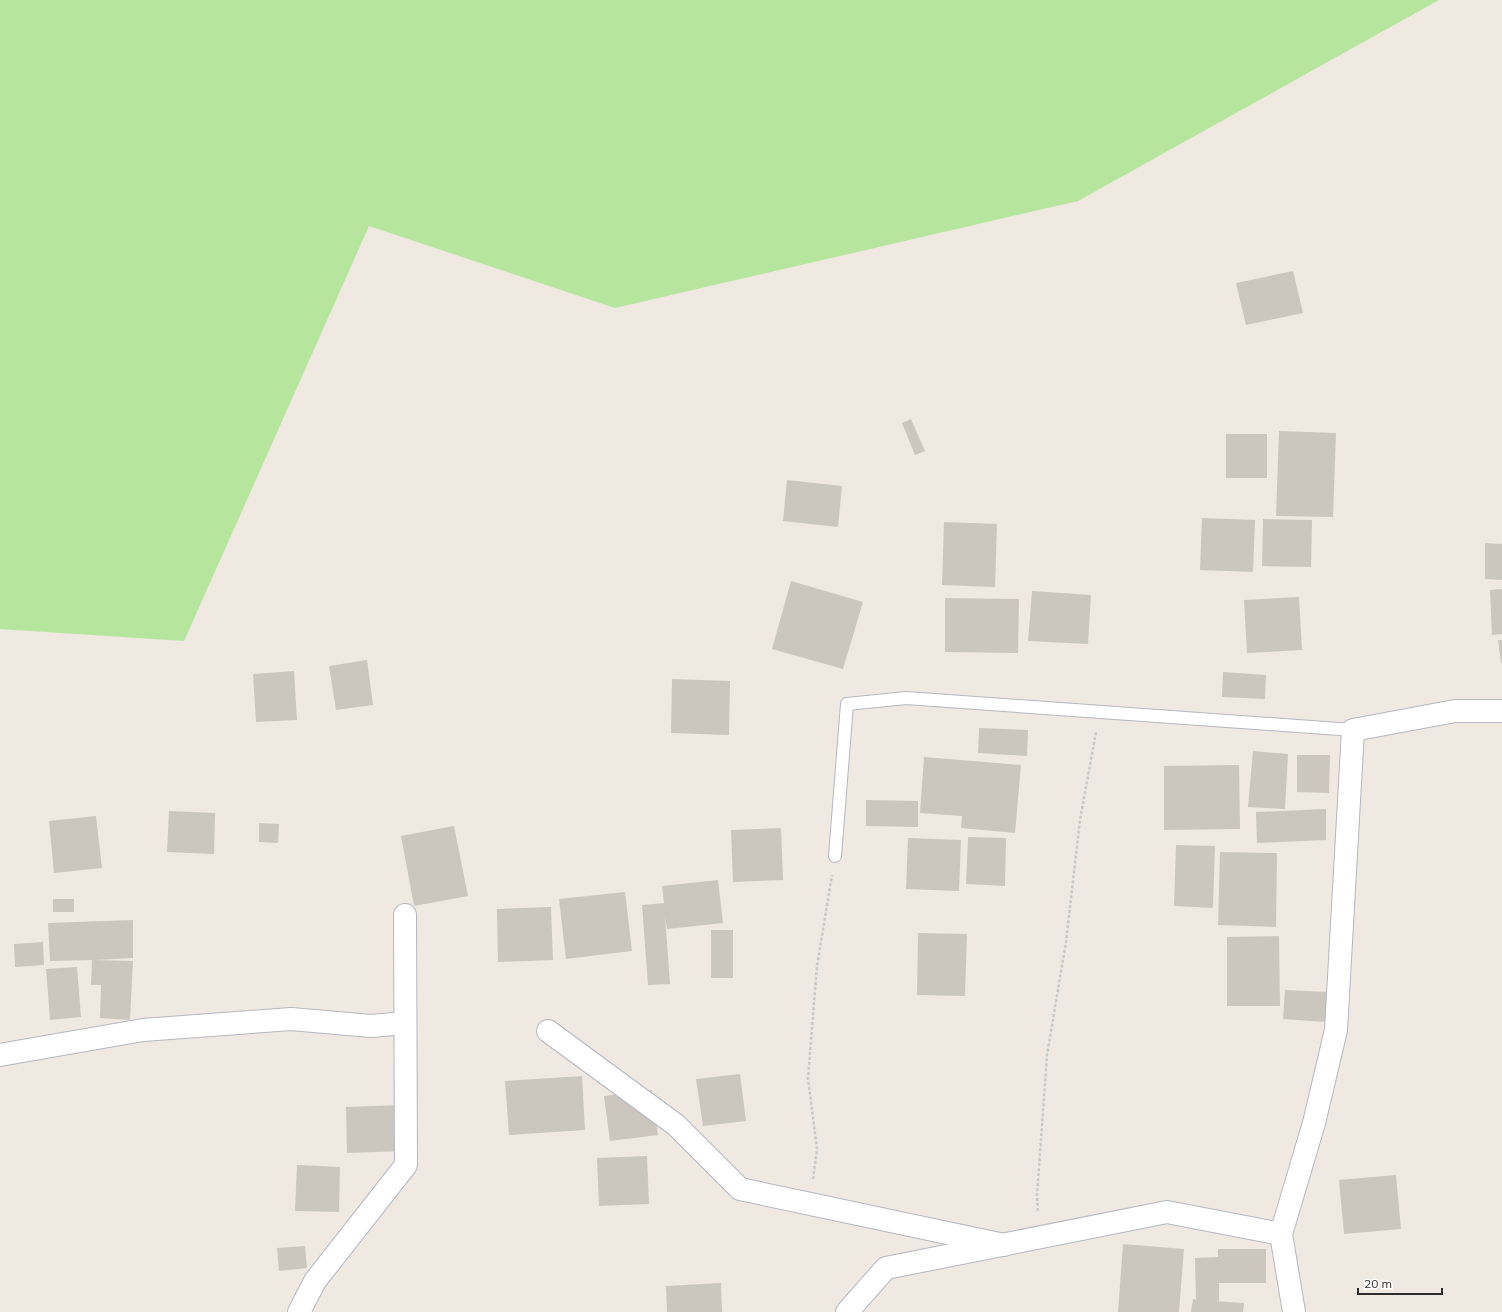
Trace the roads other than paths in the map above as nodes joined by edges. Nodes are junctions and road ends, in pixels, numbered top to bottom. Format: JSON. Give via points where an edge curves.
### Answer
{"nodes":[{"id":1,"x":1502,"y":711,"type":"edge"},
{"id":2,"x":1352,"y":730,"type":"junction"},
{"id":3,"x":835,"y":856,"type":"road end"},
{"id":4,"x":404,"y":915,"type":"dead end"},
{"id":5,"x":405,"y":1023,"type":"junction"},
{"id":6,"x":548,"y":1031,"type":"dead end"},
{"id":7,"x":0,"y":1054,"type":"edge"},
{"id":8,"x":1281,"y":1234,"type":"junction"},
{"id":9,"x":1004,"y":1245,"type":"junction"},
{"id":10,"x":299,"y":1312,"type":"edge"},
{"id":11,"x":847,"y":1312,"type":"edge"},
{"id":12,"x":1294,"y":1312,"type":"edge"}],
"edges":[{"from":1,"to":2,"type":"street","via":[[1455,711]]},
{"from":2,"to":3,"type":"lane","via":[[906,698],[847,704]]},
{"from":2,"to":8,"type":"street","via":[[1336,1030],[1314,1124]]},
{"from":4,"to":5,"type":"street"},
{"from":5,"to":7,"type":"street","via":[[371,1026],[291,1019],[150,1030]]},
{"from":5,"to":10,"type":"street","via":[[406,1165],[315,1281]]},
{"from":6,"to":9,"type":"street","via":[[676,1125],[740,1189]]},
{"from":8,"to":9,"type":"street","via":[[1167,1212]]},
{"from":8,"to":12,"type":"street"},
{"from":9,"to":11,"type":"street","via":[[886,1268]]}]}
